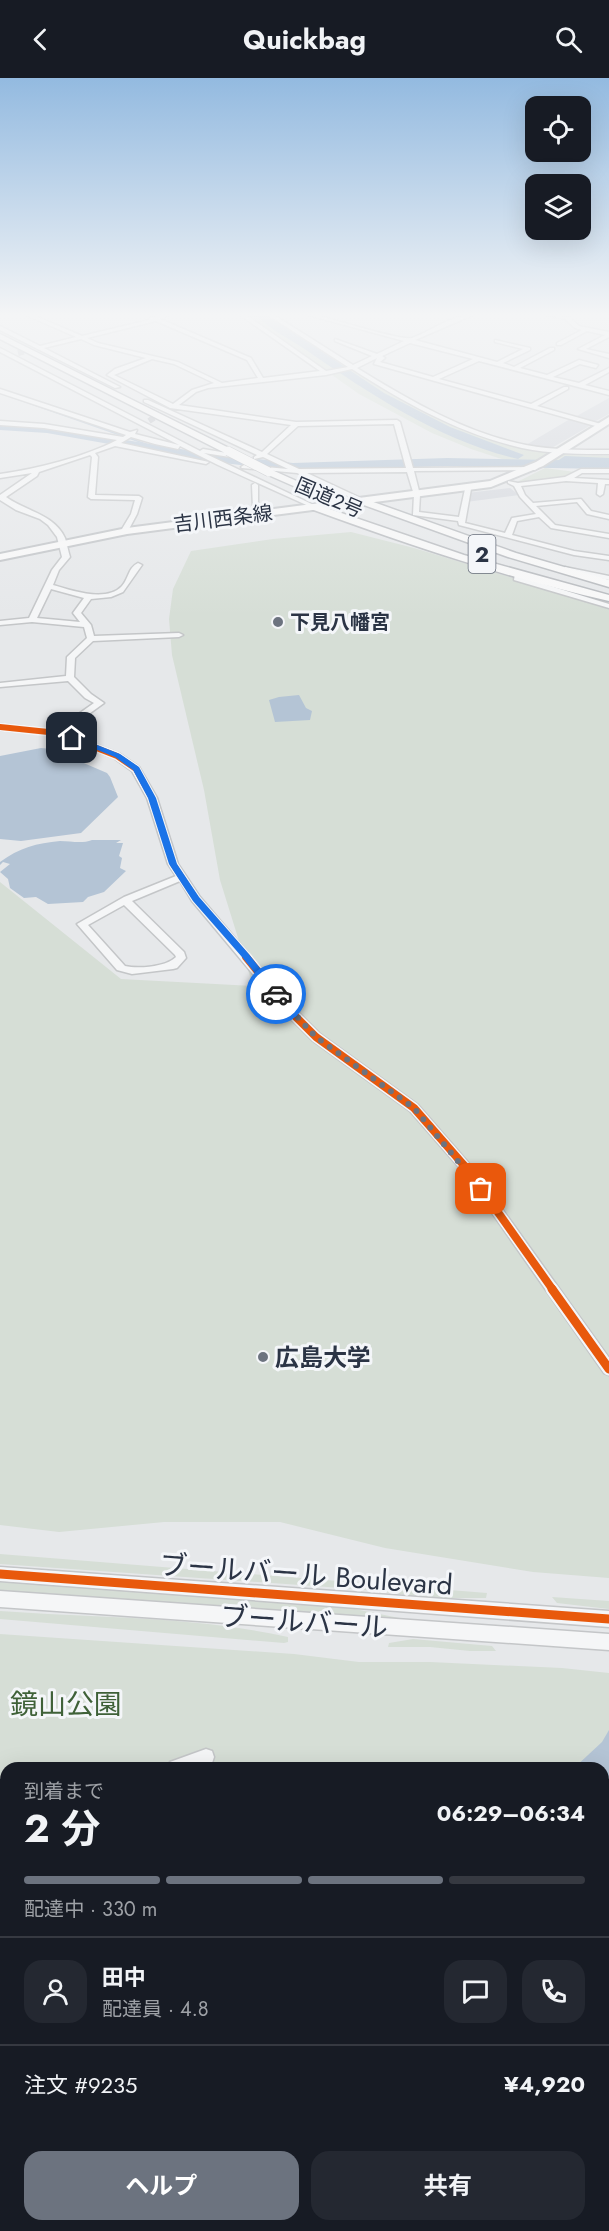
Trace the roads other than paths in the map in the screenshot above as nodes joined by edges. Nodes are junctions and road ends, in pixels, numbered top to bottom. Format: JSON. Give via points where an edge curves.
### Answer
{"nodes":[{"id":1,"x":61,"y":415,"type":"edge"},
{"id":2,"x":131,"y":415,"type":"edge"},
{"id":3,"x":158,"y":415,"type":"edge"},
{"id":4,"x":170,"y":415,"type":"edge"},
{"id":5,"x":238,"y":415,"type":"edge"},
{"id":6,"x":440,"y":415,"type":"edge"},
{"id":7,"x":562,"y":415,"type":"edge"},
{"id":8,"x":609,"y":420,"type":"edge"},
{"id":9,"x":0,"y":423,"type":"edge"},
{"id":10,"x":146,"y":423,"type":"junction"},
{"id":11,"x":296,"y":424,"type":"junction"},
{"id":12,"x":599,"y":425,"type":"junction"},
{"id":13,"x":0,"y":429,"type":"edge"},
{"id":14,"x":123,"y":440,"type":"junction"},
{"id":15,"x":88,"y":441,"type":"dead end"},
{"id":16,"x":97,"y":445,"type":"dead end"},
{"id":17,"x":106,"y":448,"type":"junction"},
{"id":18,"x":190,"y":448,"type":"junction"},
{"id":19,"x":91,"y":452,"type":"junction"},
{"id":20,"x":561,"y":453,"type":"junction"},
{"id":21,"x":609,"y":453,"type":"edge"},
{"id":22,"x":262,"y":455,"type":"junction"},
{"id":23,"x":253,"y":459,"type":"junction"},
{"id":24,"x":397,"y":460,"type":"dead end"},
{"id":25,"x":276,"y":461,"type":"junction"},
{"id":26,"x":296,"y":462,"type":"dead end"},
{"id":27,"x":218,"y":463,"type":"junction"},
{"id":28,"x":409,"y":464,"type":"junction"},
{"id":29,"x":246,"y":467,"type":"junction"},
{"id":30,"x":536,"y":467,"type":"junction"},
{"id":31,"x":36,"y":471,"type":"junction"},
{"id":32,"x":297,"y":471,"type":"junction"},
{"id":33,"x":609,"y":471,"type":"edge"},
{"id":34,"x":0,"y":476,"type":"edge"},
{"id":35,"x":566,"y":479,"type":"junction"},
{"id":36,"x":507,"y":480,"type":"junction"},
{"id":37,"x":606,"y":482,"type":"edge"},
{"id":38,"x":517,"y":485,"type":"junction"},
{"id":39,"x":468,"y":489,"type":"junction"},
{"id":40,"x":600,"y":494,"type":"dead end"},
{"id":41,"x":417,"y":495,"type":"junction"},
{"id":42,"x":0,"y":498,"type":"edge"},
{"id":43,"x":361,"y":506,"type":"junction"},
{"id":44,"x":531,"y":506,"type":"junction"},
{"id":45,"x":315,"y":507,"type":"junction"},
{"id":46,"x":232,"y":514,"type":"junction"},
{"id":47,"x":541,"y":515,"type":"junction"},
{"id":48,"x":187,"y":517,"type":"dead end"},
{"id":49,"x":609,"y":517,"type":"edge"},
{"id":50,"x":462,"y":519,"type":"junction"},
{"id":51,"x":127,"y":531,"type":"junction"},
{"id":52,"x":594,"y":534,"type":"junction"},
{"id":53,"x":508,"y":536,"type":"junction"},
{"id":54,"x":609,"y":536,"type":"edge"},
{"id":55,"x":63,"y":543,"type":"junction"},
{"id":56,"x":512,"y":555,"type":"junction"},
{"id":57,"x":588,"y":555,"type":"junction"},
{"id":58,"x":0,"y":557,"type":"edge"},
{"id":59,"x":609,"y":558,"type":"edge"},
{"id":60,"x":138,"y":566,"type":"dead end"},
{"id":61,"x":518,"y":575,"type":"junction"},
{"id":62,"x":609,"y":578,"type":"edge"},
{"id":63,"x":48,"y":586,"type":"junction"},
{"id":64,"x":609,"y":586,"type":"edge"},
{"id":65,"x":89,"y":597,"type":"junction"},
{"id":66,"x":609,"y":598,"type":"edge"},
{"id":67,"x":609,"y":606,"type":"edge"},
{"id":68,"x":32,"y":620,"type":"junction"},
{"id":69,"x":0,"y":623,"type":"edge"},
{"id":70,"x":87,"y":626,"type":"junction"},
{"id":71,"x":179,"y":635,"type":"dead end"},
{"id":72,"x":90,"y":639,"type":"junction"},
{"id":73,"x":70,"y":678,"type":"junction"},
{"id":74,"x":0,"y":685,"type":"edge"},
{"id":75,"x":0,"y":727,"type":"edge"},
{"id":76,"x":58,"y":733,"type":"junction"},
{"id":77,"x":182,"y":877,"type":"junction"},
{"id":78,"x":126,"y":901,"type":"junction"},
{"id":79,"x":609,"y":1369,"type":"edge"},
{"id":80,"x":0,"y":1574,"type":"edge"},
{"id":81,"x":0,"y":1599,"type":"edge"},
{"id":82,"x":609,"y":1619,"type":"edge"},
{"id":83,"x":609,"y":1642,"type":"edge"},
{"id":84,"x":206,"y":1757,"type":"dead end"},
{"id":85,"x":192,"y":1762,"type":"edge"}],
"edges":[{"from":1,"to":14,"type":"street"},
{"from":2,"to":10,"type":"street"},
{"from":3,"to":43,"type":"highway","name":"国道2号","number":"2","bridge":true,"via":[[269,472],[334,500]]},
{"from":4,"to":22,"type":"street"},
{"from":5,"to":11,"type":"street"},
{"from":6,"to":20,"type":"street","via":[[523,447]]},
{"from":7,"to":12,"type":"street"},
{"from":8,"to":12,"type":"main road","name":"吉川西条線"},
{"from":9,"to":14,"type":"street","via":[[44,426]]},
{"from":10,"to":14,"type":"street"},
{"from":10,"to":18,"type":"street"},
{"from":11,"to":22,"type":"street"},
{"from":11,"to":28,"type":"street","via":[[397,422]]},
{"from":12,"to":20,"type":"main road","name":"吉川西条線"},
{"from":13,"to":15,"type":"street"},
{"from":14,"to":17,"type":"street"},
{"from":14,"to":18,"type":"street"},
{"from":14,"to":27,"type":"street"},
{"from":16,"to":17,"type":"street"},
{"from":17,"to":19,"type":"street"},
{"from":18,"to":23,"type":"street"},
{"from":18,"to":27,"type":"street"},
{"from":19,"to":31,"type":"street"},
{"from":19,"to":51,"type":"street","via":[[95,457],[91,497],[139,498],[124,529]]},
{"from":20,"to":21,"type":"street"},
{"from":20,"to":30,"type":"main road","name":"吉川西条線"},
{"from":22,"to":23,"type":"street"},
{"from":22,"to":25,"type":"street"},
{"from":23,"to":25,"type":"street"},
{"from":23,"to":29,"type":"street","bridge":true},
{"from":24,"to":28,"type":"street"},
{"from":25,"to":26,"type":"street"},
{"from":25,"to":32,"type":"street"},
{"from":27,"to":29,"type":"street"},
{"from":27,"to":45,"type":"street"},
{"from":28,"to":30,"type":"street"},
{"from":28,"to":32,"type":"street"},
{"from":28,"to":41,"type":"street"},
{"from":29,"to":32,"type":"street"},
{"from":29,"to":46,"type":"street","via":[[254,481],[256,510]]},
{"from":30,"to":36,"type":"main road","name":"吉川西条線"},
{"from":31,"to":34,"type":"street"},
{"from":31,"to":42,"type":"street"},
{"from":32,"to":43,"type":"street"},
{"from":33,"to":35,"type":"street","via":[[580,471]]},
{"from":35,"to":37,"type":"street"},
{"from":35,"to":38,"type":"street"},
{"from":36,"to":38,"type":"street"},
{"from":36,"to":39,"type":"main road","name":"吉川西条線"},
{"from":37,"to":40,"type":"street"},
{"from":38,"to":44,"type":"street"},
{"from":39,"to":41,"type":"main road","name":"吉川西条線"},
{"from":39,"to":50,"type":"street"},
{"from":41,"to":43,"type":"main road","name":"吉川西条線"},
{"from":41,"to":50,"type":"street","via":[[416,514]]},
{"from":42,"to":55,"type":"street","via":[[43,515]]},
{"from":43,"to":45,"type":"main road","name":"吉川西条線"},
{"from":43,"to":56,"type":"highway"},
{"from":43,"to":64,"type":"highway","name":"国道2号","number":"2","via":[[402,528],[517,566]]},
{"from":44,"to":47,"type":"street"},
{"from":44,"to":49,"type":"street","via":[[579,500],[589,513]]},
{"from":45,"to":46,"type":"main road","name":"吉川西条線"},
{"from":45,"to":61,"type":"highway"},
{"from":46,"to":48,"type":"street"},
{"from":46,"to":51,"type":"main road","name":"吉川西条線"},
{"from":47,"to":52,"type":"street","via":[[553,527]]},
{"from":47,"to":53,"type":"street","via":[[514,519]]},
{"from":50,"to":53,"type":"street","via":[[461,524]]},
{"from":51,"to":55,"type":"main road","name":"吉川西条線"},
{"from":52,"to":54,"type":"street"},
{"from":52,"to":57,"type":"street"},
{"from":53,"to":57,"type":"street"},
{"from":55,"to":58,"type":"main road","name":"吉川西条線"},
{"from":55,"to":63,"type":"street","via":[[66,557]]},
{"from":56,"to":62,"type":"street"},
{"from":56,"to":64,"type":"highway"},
{"from":57,"to":59,"type":"street"},
{"from":60,"to":65,"type":"street","via":[[117,593]]},
{"from":61,"to":66,"type":"highway"},
{"from":61,"to":67,"type":"street"},
{"from":63,"to":65,"type":"street"},
{"from":63,"to":68,"type":"street"},
{"from":65,"to":70,"type":"street","via":[[76,613]]},
{"from":68,"to":69,"type":"street"},
{"from":68,"to":70,"type":"street"},
{"from":70,"to":72,"type":"street"},
{"from":71,"to":72,"type":"street"},
{"from":72,"to":73,"type":"street","via":[[71,657]]},
{"from":73,"to":74,"type":"street"},
{"from":73,"to":76,"type":"street","via":[[100,703]]},
{"from":75,"to":76,"type":"street"},
{"from":76,"to":77,"type":"street","via":[[117,756],[136,769],[152,798],[173,864]]},
{"from":77,"to":78,"type":"street"},
{"from":77,"to":79,"type":"street","via":[[292,1013],[316,1037],[414,1108],[445,1143]]},
{"from":78,"to":78,"type":"street","via":[[82,924],[121,968],[132,971],[173,966],[180,954]]},
{"from":80,"to":82,"type":"street","name":"ブールバール Boulevard"},
{"from":81,"to":83,"type":"street","name":"ブールバール"},
{"from":84,"to":85,"type":"street"}]}
